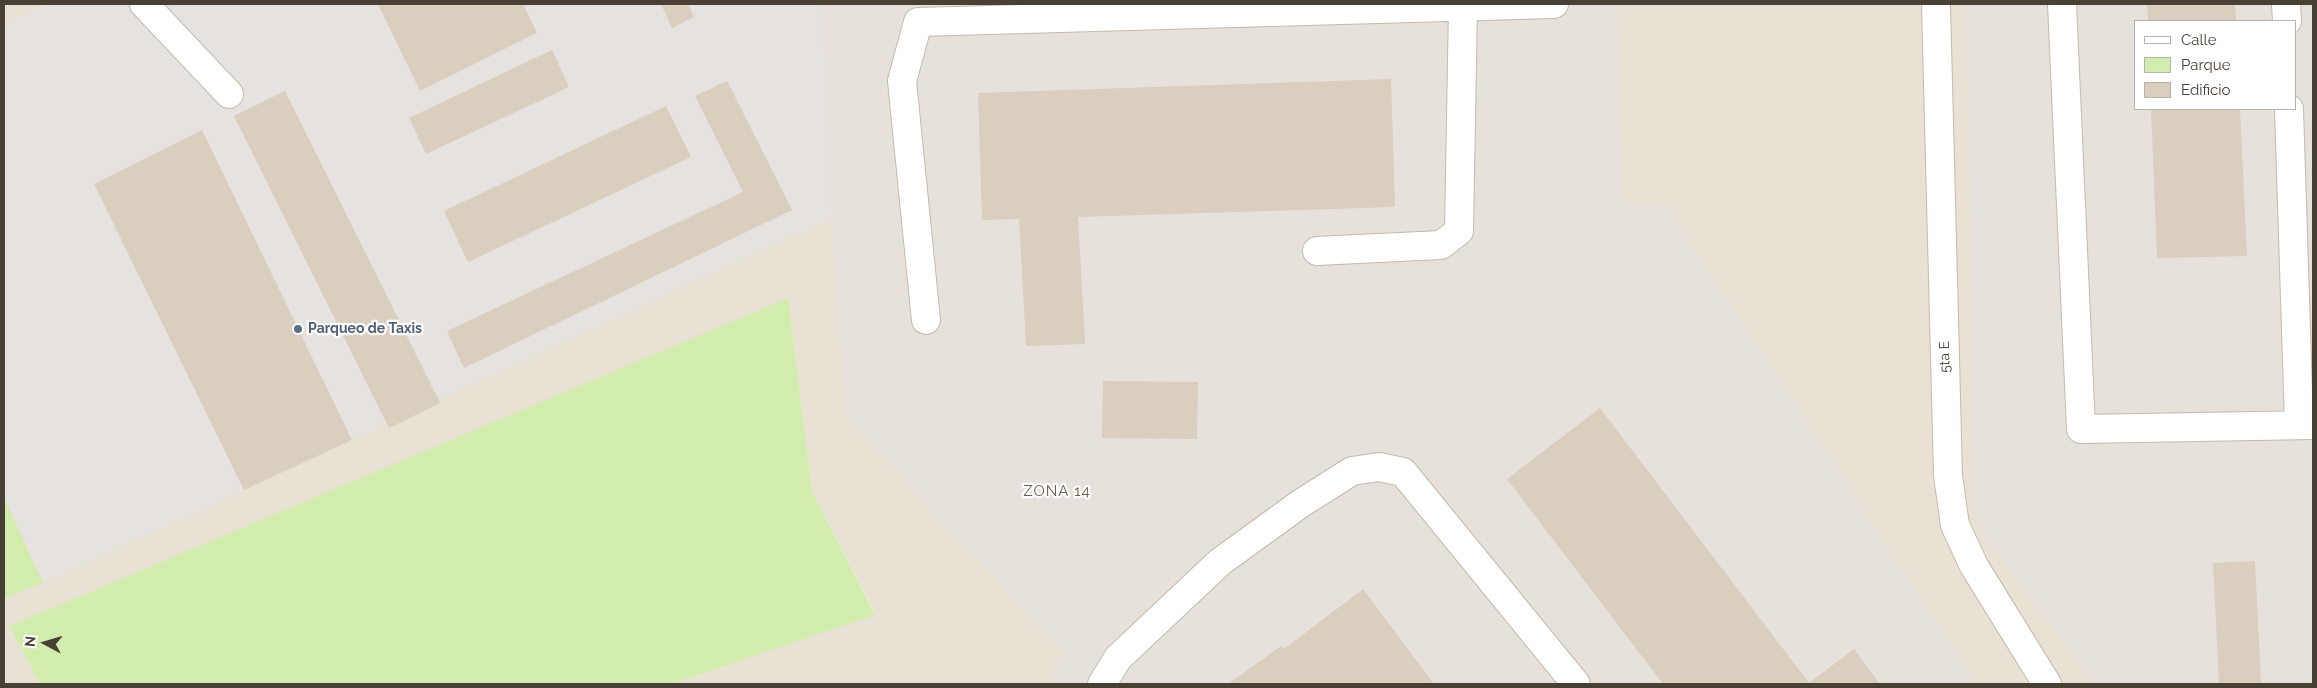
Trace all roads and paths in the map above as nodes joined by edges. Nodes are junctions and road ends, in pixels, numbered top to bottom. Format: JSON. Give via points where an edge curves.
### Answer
{"nodes":[{"id":1,"x":144,"y":4,"type":"edge"},
{"id":2,"x":1554,"y":4,"type":"edge"},
{"id":3,"x":1936,"y":4,"type":"edge"},
{"id":4,"x":2062,"y":4,"type":"edge"},
{"id":5,"x":2286,"y":4,"type":"edge"},
{"id":6,"x":1463,"y":6,"type":"junction"},
{"id":7,"x":2286,"y":20,"type":"edge"},
{"id":8,"x":229,"y":94,"type":"dead end"},
{"id":9,"x":2289,"y":110,"type":"edge"},
{"id":10,"x":1317,"y":251,"type":"dead end"},
{"id":11,"x":926,"y":320,"type":"dead end"},
{"id":12,"x":2306,"y":425,"type":"edge"},
{"id":13,"x":1102,"y":684,"type":"edge"},
{"id":14,"x":1576,"y":684,"type":"edge"},
{"id":15,"x":2047,"y":684,"type":"edge"}],
"edges":[{"from":1,"to":8,"type":"street"},
{"from":2,"to":6,"type":"street"},
{"from":3,"to":15,"type":"street","name":"5ta E","via":[[1948,476],[1955,525],[1974,566]]},
{"from":4,"to":12,"type":"street","via":[[2081,429]]},
{"from":5,"to":7,"type":"street"},
{"from":6,"to":10,"type":"street","via":[[1459,230],[1441,245]]},
{"from":6,"to":11,"type":"street","via":[[918,22],[902,80]]},
{"from":9,"to":12,"type":"street"},
{"from":13,"to":14,"type":"street","via":[[1118,658],[1220,562],[1352,471],[1379,467],[1403,472]]}]}
